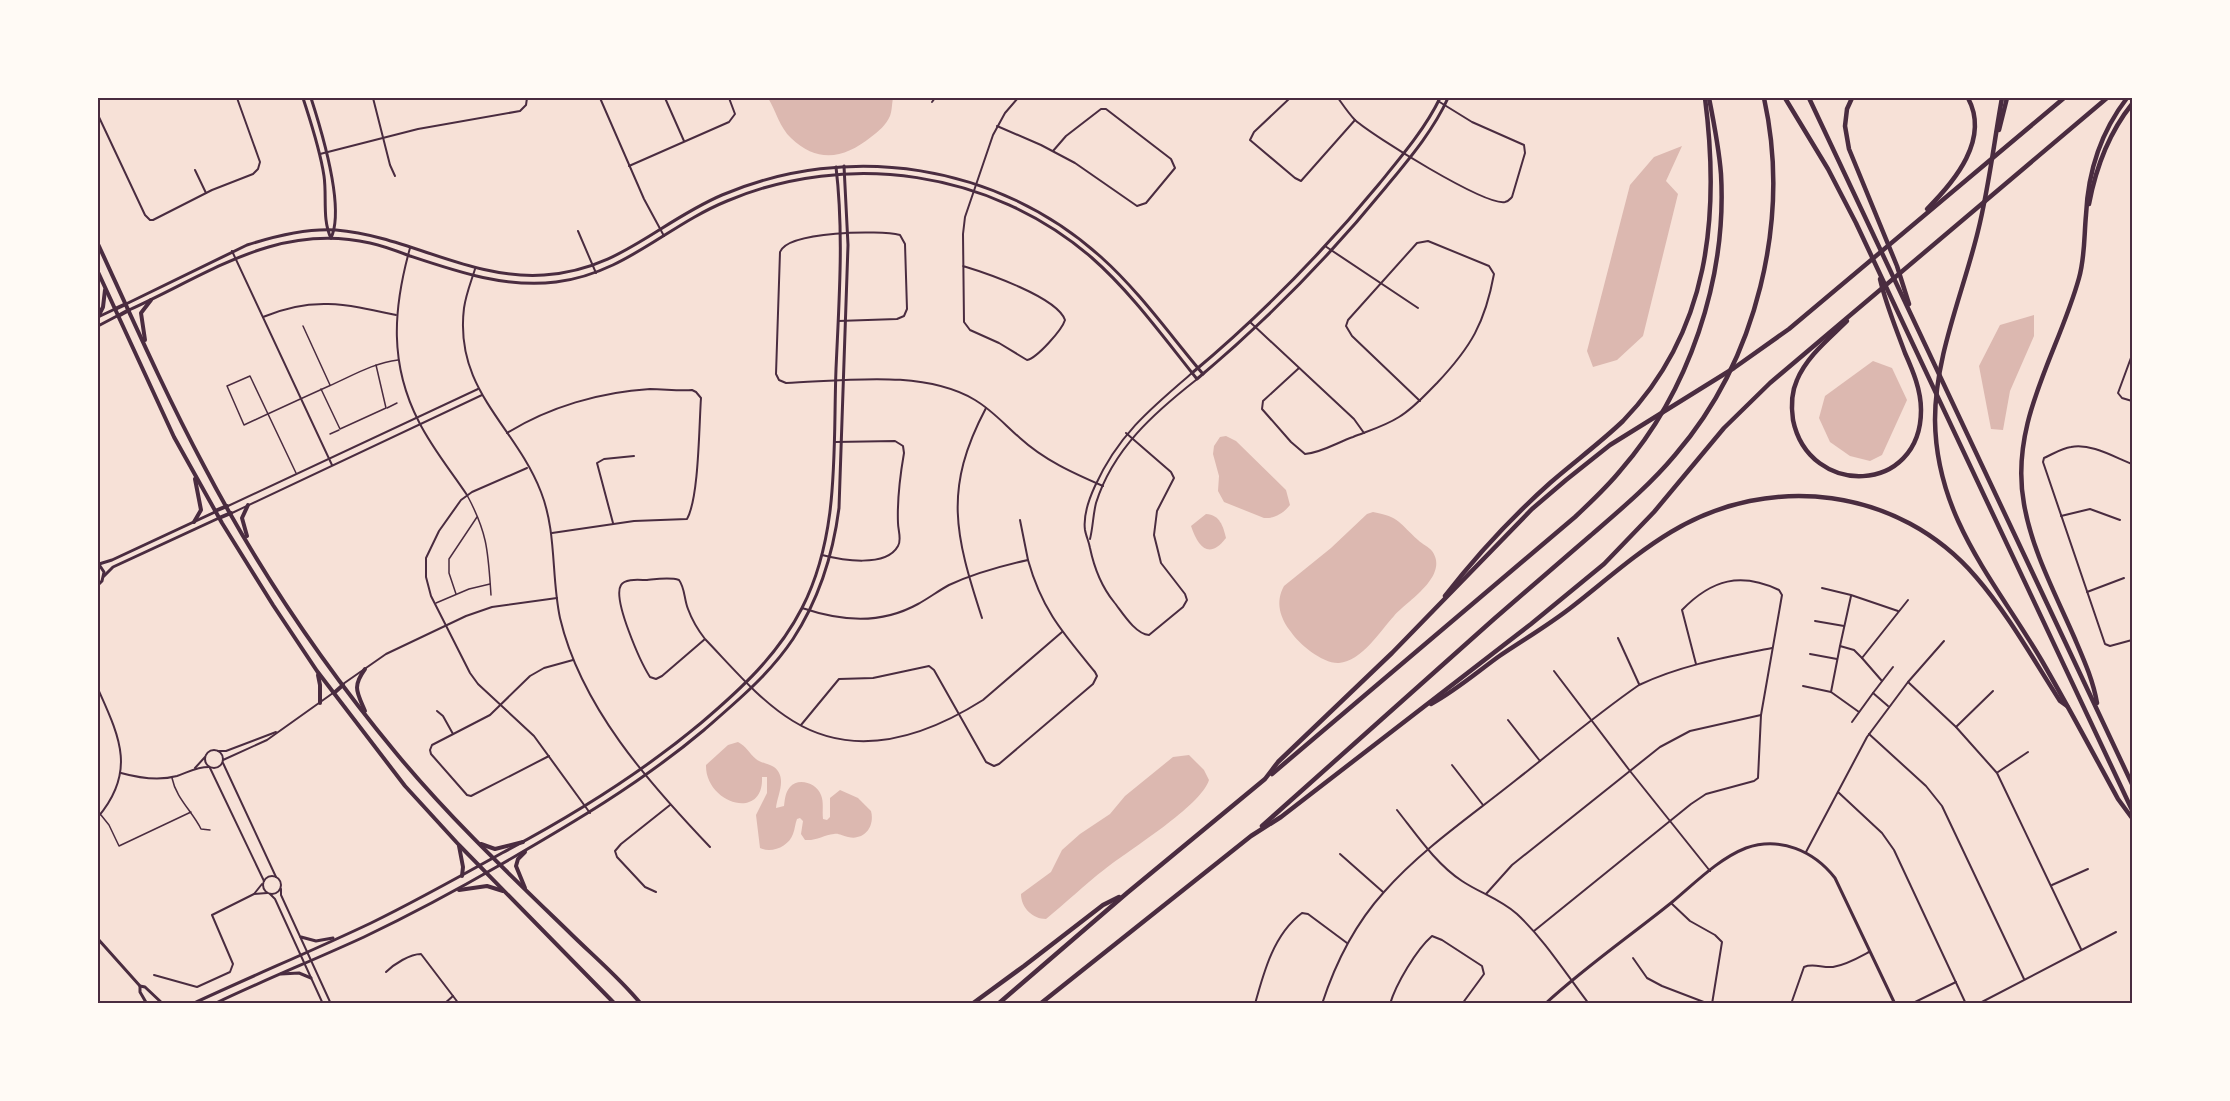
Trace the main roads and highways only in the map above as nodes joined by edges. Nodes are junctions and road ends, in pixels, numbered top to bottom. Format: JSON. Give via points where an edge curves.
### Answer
{"nodes":[{"id":1,"x":1707,"y":98,"type":"edge"},
{"id":2,"x":1764,"y":98,"type":"edge"},
{"id":3,"x":1785,"y":98,"type":"edge"},
{"id":4,"x":1809,"y":98,"type":"edge"},
{"id":5,"x":1852,"y":98,"type":"edge"},
{"id":6,"x":1968,"y":98,"type":"edge"},
{"id":7,"x":2005,"y":98,"type":"edge"},
{"id":8,"x":2064,"y":98,"type":"edge"},
{"id":9,"x":2107,"y":98,"type":"edge"},
{"id":10,"x":2127,"y":98,"type":"edge"},
{"id":11,"x":2133,"y":104,"type":"edge"},
{"id":12,"x":2085,"y":227,"type":"junction"},
{"id":13,"x":1906,"y":230,"type":"junction"},
{"id":14,"x":98,"y":243,"type":"edge"},
{"id":15,"x":1877,"y":268,"type":"junction"},
{"id":16,"x":98,"y":272,"type":"edge"},
{"id":17,"x":105,"y":290,"type":"junction"},
{"id":18,"x":151,"y":300,"type":"road end"},
{"id":19,"x":1867,"y":302,"type":"junction"},
{"id":20,"x":126,"y":304,"type":"junction"},
{"id":21,"x":115,"y":309,"type":"junction"},
{"id":22,"x":129,"y":310,"type":"junction"},
{"id":23,"x":118,"y":316,"type":"junction"},
{"id":24,"x":98,"y":317,"type":"edge"},
{"id":25,"x":1913,"y":318,"type":"junction"},
{"id":26,"x":146,"y":347,"type":"junction"},
{"id":27,"x":194,"y":472,"type":"junction"},
{"id":28,"x":248,"y":505,"type":"road end"},
{"id":29,"x":227,"y":506,"type":"junction"},
{"id":30,"x":216,"y":511,"type":"junction"},
{"id":31,"x":231,"y":513,"type":"junction"},
{"id":32,"x":219,"y":518,"type":"junction"},
{"id":33,"x":194,"y":522,"type":"road end"},
{"id":34,"x":250,"y":546,"type":"junction"},
{"id":35,"x":1435,"y":609,"type":"junction"},
{"id":36,"x":365,"y":669,"type":"road end"},
{"id":37,"x":317,"y":671,"type":"junction"},
{"id":38,"x":343,"y":685,"type":"junction"},
{"id":39,"x":334,"y":693,"type":"junction"},
{"id":40,"x":320,"y":703,"type":"road end"},
{"id":41,"x":2067,"y":706,"type":"junction"},
{"id":42,"x":2098,"y":710,"type":"junction"},
{"id":43,"x":1416,"y":713,"type":"junction"},
{"id":44,"x":368,"y":717,"type":"junction"},
{"id":45,"x":1265,"y":779,"type":"junction"},
{"id":46,"x":2133,"y":784,"type":"edge"},
{"id":47,"x":2133,"y":810,"type":"edge"},
{"id":48,"x":2133,"y":818,"type":"edge"},
{"id":49,"x":1251,"y":836,"type":"junction"},
{"id":50,"x":478,"y":842,"type":"junction"},
{"id":51,"x":523,"y":842,"type":"road end"},
{"id":52,"x":459,"y":845,"type":"junction"},
{"id":53,"x":525,"y":852,"type":"road end"},
{"id":54,"x":462,"y":876,"type":"road end"},
{"id":55,"x":459,"y":890,"type":"road end"},
{"id":56,"x":504,"y":891,"type":"junction"},
{"id":57,"x":526,"y":891,"type":"junction"},
{"id":58,"x":1127,"y":893,"type":"junction"},
{"id":59,"x":615,"y":1004,"type":"edge"},
{"id":60,"x":641,"y":1004,"type":"edge"},
{"id":61,"x":972,"y":1004,"type":"edge"},
{"id":62,"x":998,"y":1004,"type":"edge"},
{"id":63,"x":1040,"y":1004,"type":"edge"}],
"edges":[{"from":1,"to":35,"type":"highway","via":[[1710,229],[1698,292],[1679,341],[1636,406],[1513,519]]},
{"from":1,"to":45,"type":"highway","via":[[1717,136],[1721,175],[1716,262],[1695,340],[1677,384],[1647,436],[1621,470],[1575,517]]},
{"from":2,"to":49,"type":"highway","via":[[1772,152],[1772,222],[1760,286],[1742,342],[1718,393],[1686,442],[1640,492]]},
{"from":3,"to":15,"type":"highway","via":[[1828,169]]},
{"from":4,"to":25,"type":"highway"},
{"from":5,"to":25,"type":"highway","via":[[1845,126],[1849,149],[1897,266]]},
{"from":6,"to":13,"type":"highway","via":[[1974,129],[1964,164],[1944,192]]},
{"from":7,"to":41,"type":"highway","via":[[1978,232],[1944,352],[1935,424],[1941,477],[1963,534]]},
{"from":8,"to":13,"type":"highway"},
{"from":9,"to":19,"type":"highway"},
{"from":10,"to":12,"type":"highway","via":[[2096,154]]},
{"from":11,"to":12,"type":"highway","via":[[2104,150]]},
{"from":12,"to":42,"type":"highway","via":[[2078,280],[2027,421],[2020,463],[2027,521],[2093,682]]},
{"from":13,"to":35,"type":"highway","via":[[1770,343],[1626,434],[1583,466],[1532,509]]},
{"from":14,"to":20,"type":"main road"},
{"from":15,"to":19,"type":"highway","via":[[1916,380],[1921,419],[1916,442],[1903,460],[1876,474],[1844,476],[1808,452],[1796,430],[1792,399],[1807,362]]},
{"from":15,"to":47,"type":"highway"},
{"from":16,"to":17,"type":"main road"},
{"from":17,"to":21,"type":"main road"},
{"from":17,"to":24,"type":"main road"},
{"from":18,"to":26,"type":"main road","via":[[140,317]]},
{"from":19,"to":43,"type":"highway","via":[[1738,414],[1604,564]]},
{"from":20,"to":21,"type":"main road"},
{"from":20,"to":22,"type":"main road"},
{"from":21,"to":23,"type":"main road"},
{"from":22,"to":23,"type":"main road"},
{"from":22,"to":26,"type":"main road"},
{"from":23,"to":27,"type":"main road"},
{"from":25,"to":42,"type":"highway"},
{"from":26,"to":29,"type":"main road"},
{"from":27,"to":30,"type":"main road"},
{"from":27,"to":33,"type":"main road","via":[[201,510]]},
{"from":28,"to":34,"type":"main road","via":[[242,518]]},
{"from":29,"to":30,"type":"main road"},
{"from":29,"to":31,"type":"main road"},
{"from":30,"to":32,"type":"main road"},
{"from":31,"to":32,"type":"main road"},
{"from":31,"to":34,"type":"main road"},
{"from":32,"to":37,"type":"main road"},
{"from":34,"to":38,"type":"main road"},
{"from":35,"to":45,"type":"highway"},
{"from":36,"to":44,"type":"main road","via":[[356,686]]},
{"from":37,"to":39,"type":"main road"},
{"from":37,"to":40,"type":"main road"},
{"from":38,"to":39,"type":"main road"},
{"from":38,"to":44,"type":"main road"},
{"from":39,"to":52,"type":"main road","via":[[405,786]]},
{"from":41,"to":43,"type":"highway","via":[[1996,602],[1951,552],[1883,510],[1840,499],[1802,496],[1735,503],[1669,533],[1540,630]]},
{"from":41,"to":48,"type":"highway","via":[[2118,799]]},
{"from":42,"to":46,"type":"highway"},
{"from":43,"to":49,"type":"highway"},
{"from":44,"to":50,"type":"main road"},
{"from":45,"to":58,"type":"highway"},
{"from":49,"to":63,"type":"highway"},
{"from":50,"to":51,"type":"main road","via":[[495,849]]},
{"from":50,"to":57,"type":"main road"},
{"from":52,"to":54,"type":"main road"},
{"from":52,"to":56,"type":"main road"},
{"from":53,"to":57,"type":"main road","via":[[516,866]]},
{"from":55,"to":56,"type":"main road","via":[[487,886]]},
{"from":56,"to":59,"type":"main road"},
{"from":57,"to":60,"type":"main road"},
{"from":58,"to":61,"type":"highway","via":[[1103,905]]},
{"from":58,"to":62,"type":"highway"}]}
